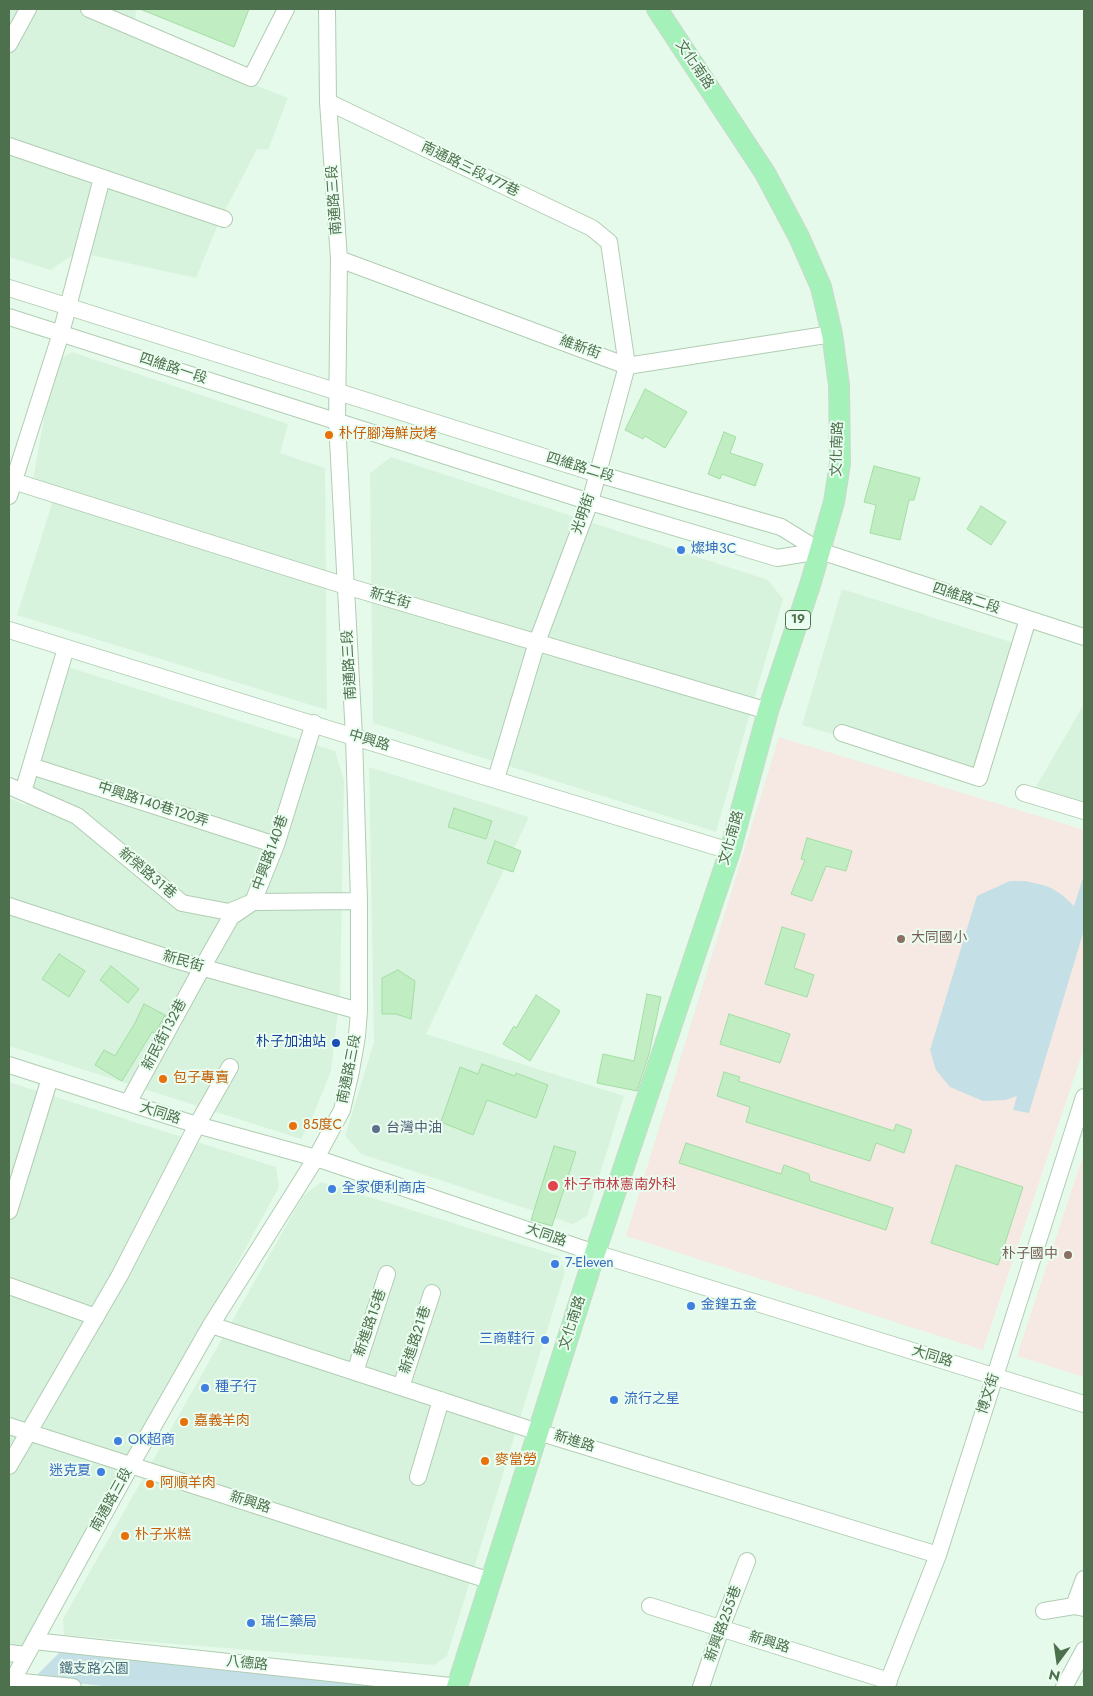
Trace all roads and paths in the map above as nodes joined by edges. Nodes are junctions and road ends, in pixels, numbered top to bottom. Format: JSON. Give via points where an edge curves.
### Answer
{"nodes":[{"id":1,"x":28,"y":9,"type":"edge"},
{"id":2,"x":89,"y":9,"type":"edge"},
{"id":3,"x":286,"y":9,"type":"edge"},
{"id":4,"x":327,"y":9,"type":"edge"},
{"id":5,"x":657,"y":9,"type":"edge"},
{"id":6,"x":9,"y":44,"type":"edge"},
{"id":7,"x":328,"y":102,"type":"junction"},
{"id":8,"x":9,"y":146,"type":"edge"},
{"id":9,"x":102,"y":178,"type":"junction"},
{"id":10,"x":224,"y":219,"type":"dead end"},
{"id":11,"x":609,"y":242,"type":"joint"},
{"id":12,"x":339,"y":259,"type":"junction"},
{"id":13,"x":9,"y":288,"type":"edge"},
{"id":14,"x":68,"y":308,"type":"junction"},
{"id":15,"x":9,"y":316,"type":"edge"},
{"id":16,"x":61,"y":333,"type":"junction"},
{"id":17,"x":832,"y":334,"type":"junction"},
{"id":18,"x":627,"y":366,"type":"junction"},
{"id":19,"x":338,"y":391,"type":"junction"},
{"id":20,"x":337,"y":422,"type":"junction"},
{"id":21,"x":598,"y":474,"type":"junction"},
{"id":22,"x":11,"y":489,"type":"edge"},
{"id":23,"x":590,"y":502,"type":"junction"},
{"id":24,"x":820,"y":551,"type":"junction"},
{"id":25,"x":346,"y":586,"type":"junction"},
{"id":26,"x":1028,"y":619,"type":"junction"},
{"id":27,"x":9,"y":630,"type":"edge"},
{"id":28,"x":1084,"y":637,"type":"edge"},
{"id":29,"x":537,"y":642,"type":"junction"},
{"id":30,"x":66,"y":648,"type":"junction"},
{"id":31,"x":768,"y":711,"type":"junction"},
{"id":32,"x":314,"y":724,"type":"junction"},
{"id":33,"x":842,"y":733,"type":"dead end"},
{"id":34,"x":354,"y":737,"type":"junction"},
{"id":35,"x":31,"y":766,"type":"junction"},
{"id":36,"x":496,"y":779,"type":"junction"},
{"id":37,"x":16,"y":789,"type":"edge"},
{"id":38,"x":1024,"y":792,"type":"dead end"},
{"id":39,"x":1084,"y":812,"type":"edge"},
{"id":40,"x":276,"y":845,"type":"junction"},
{"id":41,"x":730,"y":851,"type":"junction"},
{"id":42,"x":359,"y":901,"type":"junction"},
{"id":43,"x":254,"y":902,"type":"junction"},
{"id":44,"x":9,"y":906,"type":"edge"},
{"id":45,"x":202,"y":968,"type":"junction"},
{"id":46,"x":359,"y":1011,"type":"junction"},
{"id":47,"x":9,"y":1065,"type":"edge"},
{"id":48,"x":230,"y":1068,"type":"dead end"},
{"id":49,"x":50,"y":1078,"type":"junction"},
{"id":50,"x":1084,"y":1097,"type":"edge"},
{"id":51,"x":128,"y":1103,"type":"junction"},
{"id":52,"x":196,"y":1125,"type":"junction"},
{"id":53,"x":316,"y":1158,"type":"junction"},
{"id":54,"x":10,"y":1204,"type":"edge"},
{"id":55,"x":595,"y":1253,"type":"junction"},
{"id":56,"x":387,"y":1274,"type":"dead end"},
{"id":57,"x":9,"y":1286,"type":"edge"},
{"id":58,"x":432,"y":1294,"type":"dead end"},
{"id":59,"x":96,"y":1317,"type":"junction"},
{"id":60,"x":211,"y":1325,"type":"junction"},
{"id":61,"x":355,"y":1372,"type":"junction"},
{"id":62,"x":995,"y":1376,"type":"junction"},
{"id":63,"x":401,"y":1387,"type":"junction"},
{"id":64,"x":441,"y":1400,"type":"junction"},
{"id":65,"x":1084,"y":1404,"type":"edge"},
{"id":66,"x":9,"y":1426,"type":"edge"},
{"id":67,"x":538,"y":1432,"type":"junction"},
{"id":68,"x":29,"y":1433,"type":"junction"},
{"id":69,"x":131,"y":1465,"type":"junction"},
{"id":70,"x":9,"y":1466,"type":"edge"},
{"id":71,"x":418,"y":1477,"type":"dead end"},
{"id":72,"x":938,"y":1555,"type":"junction"},
{"id":73,"x":747,"y":1561,"type":"dead end"},
{"id":74,"x":1084,"y":1579,"type":"edge"},
{"id":75,"x":491,"y":1581,"type":"junction"},
{"id":76,"x":650,"y":1606,"type":"dead end"},
{"id":77,"x":1079,"y":1607,"type":"edge"},
{"id":78,"x":1044,"y":1610,"type":"dead end"},
{"id":79,"x":721,"y":1628,"type":"junction"},
{"id":80,"x":30,"y":1648,"type":"junction"},
{"id":81,"x":1084,"y":1650,"type":"edge"},
{"id":82,"x":9,"y":1653,"type":"edge"},
{"id":83,"x":11,"y":1684,"type":"edge"},
{"id":84,"x":887,"y":1684,"type":"edge"},
{"id":85,"x":73,"y":1687,"type":"edge"},
{"id":86,"x":458,"y":1687,"type":"edge"},
{"id":87,"x":701,"y":1687,"type":"edge"},
{"id":88,"x":1064,"y":1687,"type":"edge"}],
"edges":[{"from":1,"to":6,"type":"street"},
{"from":2,"to":3,"type":"street","via":[[251,78]]},
{"from":4,"to":7,"type":"street","name":"南通路三段"},
{"from":5,"to":17,"type":"main road","name":"文化南路","number":"19","via":[[765,173],[799,236],[821,287]]},
{"from":7,"to":11,"type":"street","name":"南通路三段477巷","via":[[592,228]]},
{"from":7,"to":12,"type":"street","name":"南通路三段"},
{"from":8,"to":9,"type":"street"},
{"from":9,"to":10,"type":"street"},
{"from":9,"to":14,"type":"street"},
{"from":11,"to":18,"type":"street","name":"光明街"},
{"from":12,"to":18,"type":"street","name":"維新街"},
{"from":12,"to":19,"type":"street","name":"南通路三段"},
{"from":13,"to":14,"type":"street","name":"四維路一段"},
{"from":14,"to":16,"type":"street"},
{"from":14,"to":19,"type":"street","name":"四維路一段"},
{"from":15,"to":16,"type":"street","name":"四維路一段"},
{"from":16,"to":20,"type":"street","name":"四維路一段"},
{"from":16,"to":22,"type":"street"},
{"from":17,"to":18,"type":"street","name":"維新街"},
{"from":17,"to":24,"type":"main road","name":"文化南路","number":"19","via":[[839,385],[840,464],[834,502]]},
{"from":18,"to":21,"type":"street","name":"光明街"},
{"from":19,"to":20,"type":"street","name":"南通路三段"},
{"from":19,"to":21,"type":"street","name":"四維路二段"},
{"from":20,"to":23,"type":"street","name":"四維路二段"},
{"from":20,"to":25,"type":"street","name":"南通路三段"},
{"from":21,"to":23,"type":"street","name":"光明街"},
{"from":21,"to":24,"type":"street","name":"四維路二段","via":[[781,528]]},
{"from":22,"to":25,"type":"street","name":"新生街"},
{"from":23,"to":24,"type":"street","name":"四維路二段","via":[[777,558]]},
{"from":23,"to":29,"type":"street","name":"光明街"},
{"from":24,"to":26,"type":"street","name":"四維路二段"},
{"from":24,"to":31,"type":"main road","name":"文化南路","number":"19"},
{"from":25,"to":29,"type":"street","name":"新生街"},
{"from":25,"to":34,"type":"street","name":"南通路三段"},
{"from":26,"to":28,"type":"street","name":"四維路二段"},
{"from":26,"to":33,"type":"street","via":[[979,778]]},
{"from":27,"to":30,"type":"street","name":"中興路"},
{"from":29,"to":31,"type":"street","name":"新生街"},
{"from":29,"to":36,"type":"street","name":"光明街"},
{"from":30,"to":32,"type":"street","name":"中興路"},
{"from":30,"to":35,"type":"street"},
{"from":31,"to":41,"type":"main road","name":"文化南路","number":"19"},
{"from":32,"to":34,"type":"street","name":"中興路"},
{"from":32,"to":40,"type":"street","name":"中興路140巷"},
{"from":34,"to":36,"type":"street","name":"中興路"},
{"from":34,"to":42,"type":"street","name":"南通路三段"},
{"from":35,"to":37,"type":"street"},
{"from":35,"to":40,"type":"street","name":"中興路140巷120弄"},
{"from":36,"to":41,"type":"street","name":"中興路"},
{"from":37,"to":43,"type":"street","name":"新榮路31巷","via":[[77,816],[182,903],[229,912]]},
{"from":38,"to":39,"type":"street"},
{"from":40,"to":43,"type":"street","name":"中興路140巷"},
{"from":41,"to":55,"type":"main road","name":"文化南路","number":"19"},
{"from":42,"to":43,"type":"street","name":"新榮路31巷"},
{"from":42,"to":46,"type":"street","name":"南通路三段"},
{"from":43,"to":45,"type":"street","name":"中興路140巷","via":[[231,917]]},
{"from":44,"to":45,"type":"street","name":"新民街"},
{"from":45,"to":46,"type":"street","name":"新民街"},
{"from":45,"to":51,"type":"street","name":"新民街132巷"},
{"from":46,"to":53,"type":"street","name":"南通路三段","via":[[342,1110]]},
{"from":47,"to":49,"type":"street","name":"大同路"},
{"from":48,"to":52,"type":"street"},
{"from":49,"to":51,"type":"street","name":"大同路"},
{"from":49,"to":54,"type":"street"},
{"from":50,"to":62,"type":"street","name":"博文街"},
{"from":51,"to":52,"type":"street","name":"大同路"},
{"from":52,"to":53,"type":"street","name":"大同路"},
{"from":52,"to":59,"type":"street"},
{"from":53,"to":55,"type":"street","name":"大同路"},
{"from":53,"to":60,"type":"street","name":"南通路三段"},
{"from":55,"to":62,"type":"street","name":"大同路"},
{"from":55,"to":67,"type":"main road","name":"文化南路","number":"19"},
{"from":56,"to":61,"type":"street","name":"新進路15巷"},
{"from":57,"to":59,"type":"street"},
{"from":58,"to":63,"type":"street","name":"新進路21巷"},
{"from":59,"to":68,"type":"street"},
{"from":60,"to":61,"type":"street","name":"新進路"},
{"from":60,"to":69,"type":"street","name":"南通路三段"},
{"from":61,"to":63,"type":"street","name":"新進路"},
{"from":62,"to":65,"type":"street","name":"大同路"},
{"from":62,"to":72,"type":"street","name":"博文街"},
{"from":63,"to":64,"type":"street","name":"新進路"},
{"from":64,"to":67,"type":"street","name":"新進路"},
{"from":64,"to":71,"type":"street"},
{"from":66,"to":68,"type":"street","name":"新興路"},
{"from":67,"to":72,"type":"street","name":"新進路"},
{"from":67,"to":75,"type":"main road","name":"文化南路","number":"19"},
{"from":68,"to":69,"type":"street","name":"新興路"},
{"from":68,"to":70,"type":"street"},
{"from":69,"to":75,"type":"street","name":"新興路"},
{"from":69,"to":80,"type":"street","name":"南通路三段"},
{"from":72,"to":84,"type":"street","name":"博文街"},
{"from":73,"to":79,"type":"street","name":"新興路255巷"},
{"from":74,"to":77,"type":"street"},
{"from":75,"to":86,"type":"main road","name":"文化南路","number":"19"},
{"from":76,"to":79,"type":"street","name":"新興路"},
{"from":77,"to":78,"type":"street"},
{"from":79,"to":84,"type":"street","name":"新興路"},
{"from":79,"to":87,"type":"street","name":"新興路255巷"},
{"from":80,"to":82,"type":"street","name":"八德路"},
{"from":80,"to":83,"type":"street","name":"南通路三段"},
{"from":80,"to":86,"type":"street","name":"八德路"},
{"from":81,"to":88,"type":"street"},
{"from":83,"to":85,"type":"street"}]}
